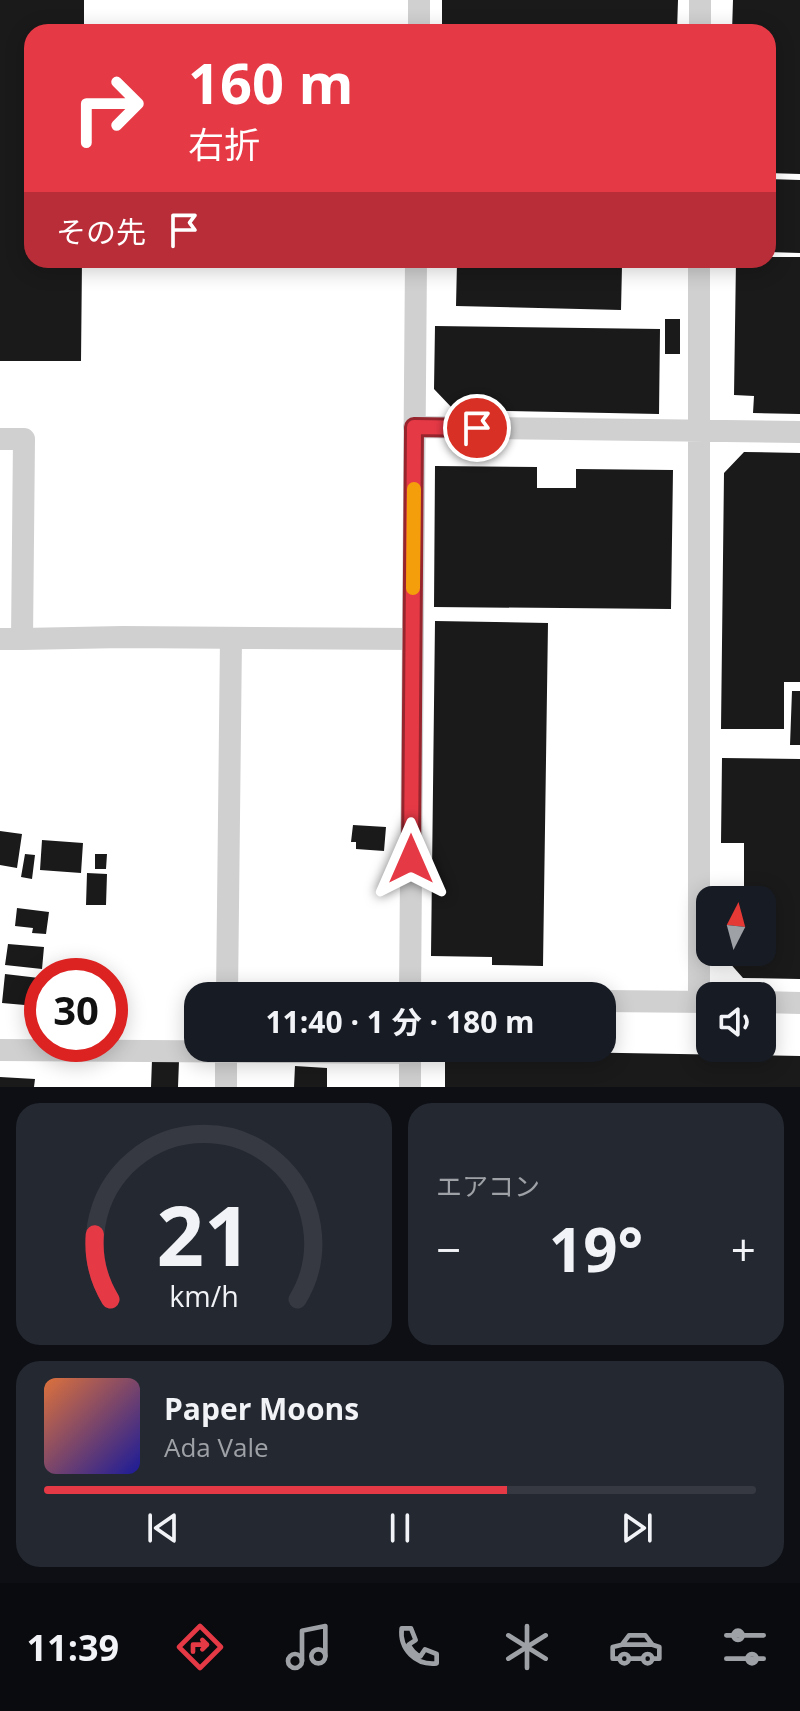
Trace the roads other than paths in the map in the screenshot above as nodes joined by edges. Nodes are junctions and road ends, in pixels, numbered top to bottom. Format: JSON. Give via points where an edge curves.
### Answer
{"nodes":[{"id":1,"x":419,"y":0,"type":"edge"},
{"id":2,"x":700,"y":0,"type":"edge"},
{"id":3,"x":419,"y":24,"type":"edge"},
{"id":4,"x":700,"y":24,"type":"edge"},
{"id":5,"x":416,"y":268,"type":"edge"},
{"id":6,"x":699,"y":268,"type":"edge"},
{"id":7,"x":414,"y":427,"type":"junction"},
{"id":8,"x":699,"y":431,"type":"junction"},
{"id":9,"x":800,"y":432,"type":"edge"},
{"id":10,"x":0,"y":439,"type":"edge"},
{"id":11,"x":231,"y":638,"type":"junction"},
{"id":12,"x":11,"y":639,"type":"edge"},
{"id":13,"x":413,"y":639,"type":"junction"},
{"id":14,"x":227,"y":982,"type":"edge"},
{"id":15,"x":410,"y":982,"type":"edge"},
{"id":16,"x":704,"y":982,"type":"edge"},
{"id":17,"x":616,"y":1001,"type":"edge"},
{"id":18,"x":696,"y":1002,"type":"edge"},
{"id":19,"x":776,"y":1002,"type":"edge"},
{"id":20,"x":800,"y":1003,"type":"edge"},
{"id":21,"x":0,"y":1050,"type":"edge"},
{"id":22,"x":184,"y":1050,"type":"edge"},
{"id":23,"x":226,"y":1062,"type":"edge"},
{"id":24,"x":410,"y":1062,"type":"edge"},
{"id":25,"x":226,"y":1087,"type":"edge"},
{"id":26,"x":410,"y":1087,"type":"edge"}],
"edges":[{"from":1,"to":3,"type":"street"},
{"from":2,"to":4,"type":"street"},
{"from":5,"to":7,"type":"street"},
{"from":6,"to":8,"type":"street"},
{"from":7,"to":8,"type":"street"},
{"from":7,"to":13,"type":"street"},
{"from":8,"to":9,"type":"street"},
{"from":8,"to":16,"type":"street"},
{"from":10,"to":12,"type":"street","via":[[24,439]]},
{"from":11,"to":12,"type":"street"},
{"from":11,"to":13,"type":"street"},
{"from":11,"to":14,"type":"street"},
{"from":13,"to":15,"type":"street"},
{"from":17,"to":18,"type":"street"},
{"from":19,"to":20,"type":"street"},
{"from":21,"to":22,"type":"street"},
{"from":23,"to":25,"type":"street"},
{"from":24,"to":26,"type":"street"}]}
